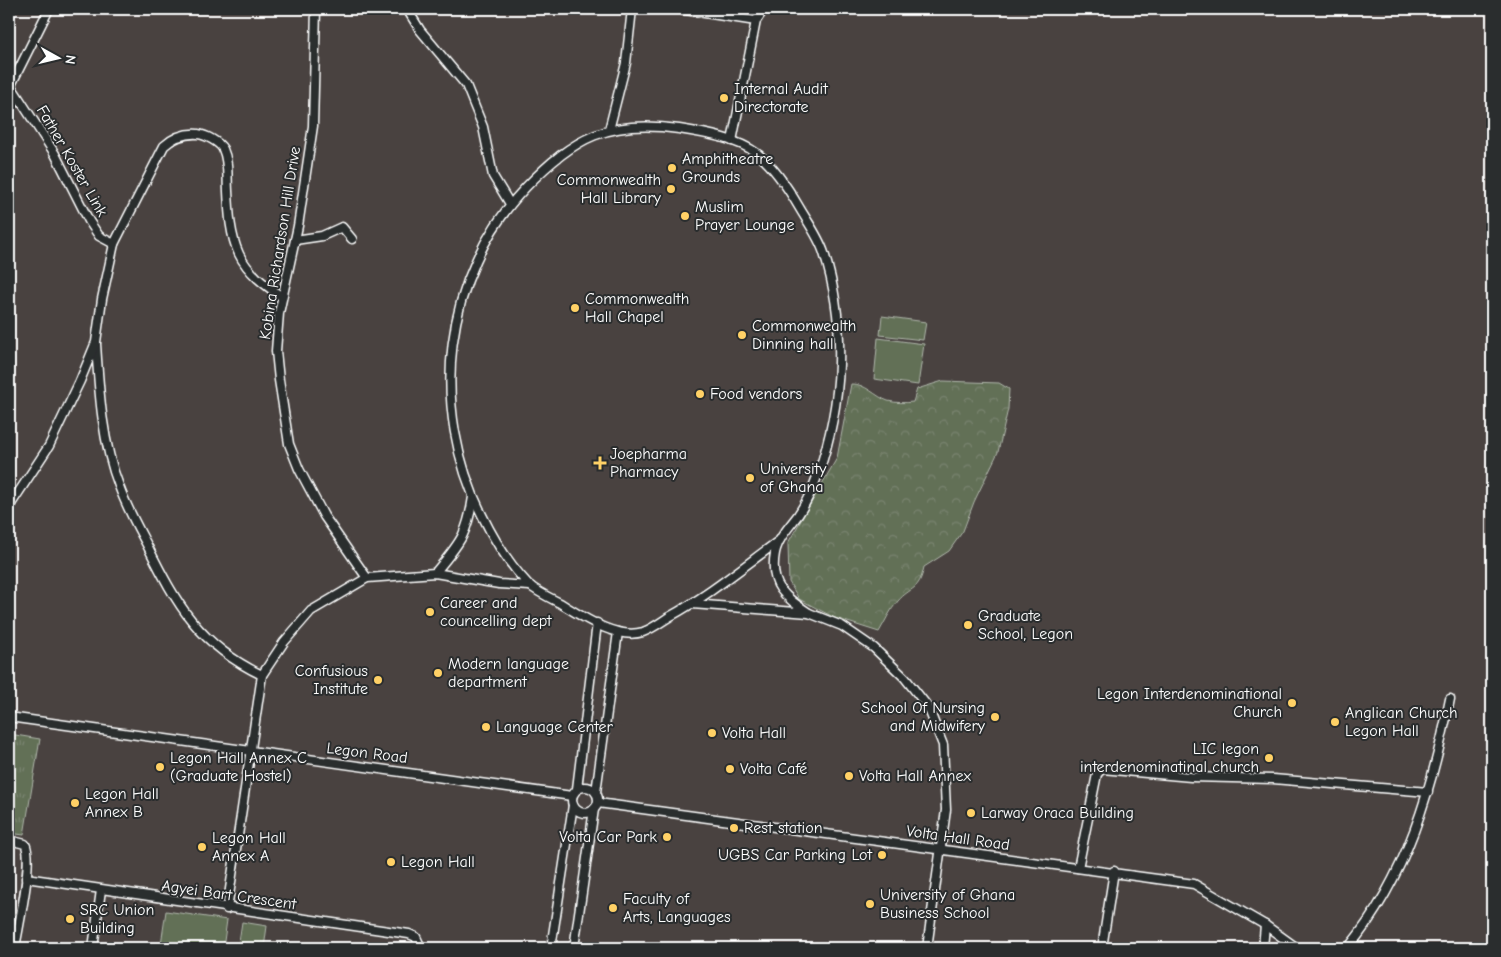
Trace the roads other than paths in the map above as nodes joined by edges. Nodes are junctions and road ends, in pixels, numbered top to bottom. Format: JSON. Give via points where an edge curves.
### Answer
{"nodes":[{"id":1,"x":49,"y":9,"type":"edge"},
{"id":2,"x":316,"y":9,"type":"edge"},
{"id":3,"x":407,"y":9,"type":"edge"},
{"id":4,"x":632,"y":9,"type":"edge"},
{"id":5,"x":679,"y":9,"type":"edge"},
{"id":6,"x":764,"y":9,"type":"edge"},
{"id":7,"x":756,"y":21,"type":"junction"},
{"id":8,"x":10,"y":87,"type":"edge"},
{"id":9,"x":609,"y":130,"type":"junction"},
{"id":10,"x":732,"y":141,"type":"junction"},
{"id":11,"x":510,"y":204,"type":"junction"},
{"id":12,"x":352,"y":239,"type":"dead end"},
{"id":13,"x":295,"y":240,"type":"junction"},
{"id":14,"x":114,"y":244,"type":"junction"},
{"id":15,"x":282,"y":296,"type":"junction"},
{"id":16,"x":96,"y":342,"type":"junction"},
{"id":17,"x":473,"y":497,"type":"junction"},
{"id":18,"x":9,"y":507,"type":"edge"},
{"id":19,"x":780,"y":540,"type":"junction"},
{"id":20,"x":435,"y":573,"type":"junction"},
{"id":21,"x":367,"y":578,"type":"junction"},
{"id":22,"x":530,"y":586,"type":"junction"},
{"id":23,"x":692,"y":604,"type":"junction"},
{"id":24,"x":809,"y":614,"type":"junction"},
{"id":25,"x":597,"y":623,"type":"junction"},
{"id":26,"x":618,"y":632,"type":"junction"},
{"id":27,"x":262,"y":675,"type":"junction"},
{"id":28,"x":1450,"y":699,"type":"dead end"},
{"id":29,"x":9,"y":717,"type":"edge"},
{"id":30,"x":249,"y":752,"type":"junction"},
{"id":31,"x":596,"y":792,"type":"junction"},
{"id":32,"x":1428,"y":792,"type":"junction"},
{"id":33,"x":575,"y":793,"type":"junction"},
{"id":34,"x":573,"y":805,"type":"junction"},
{"id":35,"x":596,"y":806,"type":"junction"},
{"id":36,"x":9,"y":840,"type":"edge"},
{"id":37,"x":941,"y":849,"type":"junction"},
{"id":38,"x":1078,"y":868,"type":"junction"},
{"id":39,"x":1114,"y":871,"type":"junction"},
{"id":40,"x":26,"y":878,"type":"junction"},
{"id":41,"x":101,"y":890,"type":"junction"},
{"id":42,"x":227,"y":908,"type":"junction"},
{"id":43,"x":1265,"y":925,"type":"junction"},
{"id":44,"x":15,"y":948,"type":"edge"},
{"id":45,"x":93,"y":948,"type":"edge"},
{"id":46,"x":421,"y":948,"type":"edge"},
{"id":47,"x":551,"y":948,"type":"edge"},
{"id":48,"x":574,"y":948,"type":"edge"},
{"id":49,"x":927,"y":948,"type":"edge"},
{"id":50,"x":1102,"y":948,"type":"edge"},
{"id":51,"x":1263,"y":948,"type":"edge"},
{"id":52,"x":1297,"y":948,"type":"edge"},
{"id":53,"x":1348,"y":948,"type":"edge"}],
"edges":[{"from":1,"to":8,"type":"street"},
{"from":2,"to":13,"type":"street","name":"Kobina Richardson Hill Drive","via":[[313,126]]},
{"from":3,"to":11,"type":"street","via":[[420,30],[466,85],[483,127],[493,176]]},
{"from":4,"to":9,"type":"street","via":[[626,63]]},
{"from":5,"to":7,"type":"street"},
{"from":6,"to":7,"type":"street"},
{"from":7,"to":10,"type":"street"},
{"from":8,"to":14,"type":"street","name":"Father Koster Link","via":[[55,154],[89,221],[100,236]]},
{"from":9,"to":10,"type":"street","via":[[646,125]]},
{"from":9,"to":11,"type":"street","via":[[593,134],[547,165]]},
{"from":10,"to":19,"type":"street","via":[[757,153],[783,180],[803,214],[823,250],[839,329],[838,400],[831,436],[816,480],[801,510]]},
{"from":11,"to":17,"type":"street","via":[[475,264],[462,301],[452,348],[449,396],[456,446]]},
{"from":12,"to":13,"type":"street","via":[[342,227],[322,236]]},
{"from":13,"to":15,"type":"street","name":"Kobina Richardson Hill Drive"},
{"from":14,"to":15,"type":"street","via":[[164,146],[171,139],[185,134],[200,134],[223,148],[233,238],[238,253],[255,276]]},
{"from":14,"to":16,"type":"street"},
{"from":15,"to":21,"type":"street","name":"Kobina Richardson Hill Drive","via":[[276,351],[289,444],[324,516]]},
{"from":16,"to":18,"type":"street","via":[[49,446]]},
{"from":16,"to":27,"type":"street","via":[[103,417],[110,451],[118,485],[138,527],[184,614],[223,652]]},
{"from":17,"to":20,"type":"street","via":[[463,538]]},
{"from":17,"to":22,"type":"street","via":[[495,542]]},
{"from":19,"to":23,"type":"street"},
{"from":19,"to":24,"type":"street","via":[[775,551],[774,568],[778,583],[784,595]]},
{"from":20,"to":21,"type":"street"},
{"from":20,"to":22,"type":"street"},
{"from":21,"to":27,"type":"street","via":[[311,610]]},
{"from":22,"to":25,"type":"street"},
{"from":23,"to":24,"type":"street"},
{"from":23,"to":26,"type":"street","via":[[644,632]]},
{"from":24,"to":37,"type":"street","via":[[842,626],[874,648],[928,706],[938,729],[944,758],[946,810]]},
{"from":25,"to":26,"type":"street"},
{"from":25,"to":33,"type":"street"},
{"from":26,"to":31,"type":"street"},
{"from":27,"to":30,"type":"street"},
{"from":28,"to":32,"type":"street"},
{"from":29,"to":30,"type":"street","name":"Legon Road"},
{"from":30,"to":33,"type":"street","name":"Legon Road"},
{"from":30,"to":42,"type":"street"},
{"from":31,"to":33,"type":"street","via":[[585,786]]},
{"from":31,"to":35,"type":"street"},
{"from":32,"to":38,"type":"street","via":[[1102,769],[1097,774]]},
{"from":32,"to":53,"type":"street","via":[[1388,891],[1371,920]]},
{"from":33,"to":34,"type":"street"},
{"from":34,"to":35,"type":"street","via":[[582,813]]},
{"from":34,"to":47,"type":"street"},
{"from":35,"to":37,"type":"street","name":"Volta Hall Road"},
{"from":35,"to":48,"type":"street"},
{"from":36,"to":40,"type":"street","via":[[25,844],[28,852]]},
{"from":37,"to":38,"type":"street","name":"Volta Hall Road"},
{"from":37,"to":49,"type":"street"},
{"from":38,"to":39,"type":"street","name":"Volta Hall Road"},
{"from":39,"to":43,"type":"street","name":"Volta Hall Road","via":[[1194,884]]},
{"from":39,"to":50,"type":"street"},
{"from":40,"to":41,"type":"street","name":"Agyei Bart Crescent"},
{"from":40,"to":44,"type":"street"},
{"from":41,"to":42,"type":"street","name":"Agyei Bart Crescent"},
{"from":41,"to":45,"type":"street"},
{"from":42,"to":46,"type":"street","name":"Agyei Bart Crescent","via":[[409,934],[416,937]]},
{"from":43,"to":51,"type":"street"},
{"from":43,"to":52,"type":"street","name":"Volta Hall Road"}]}
